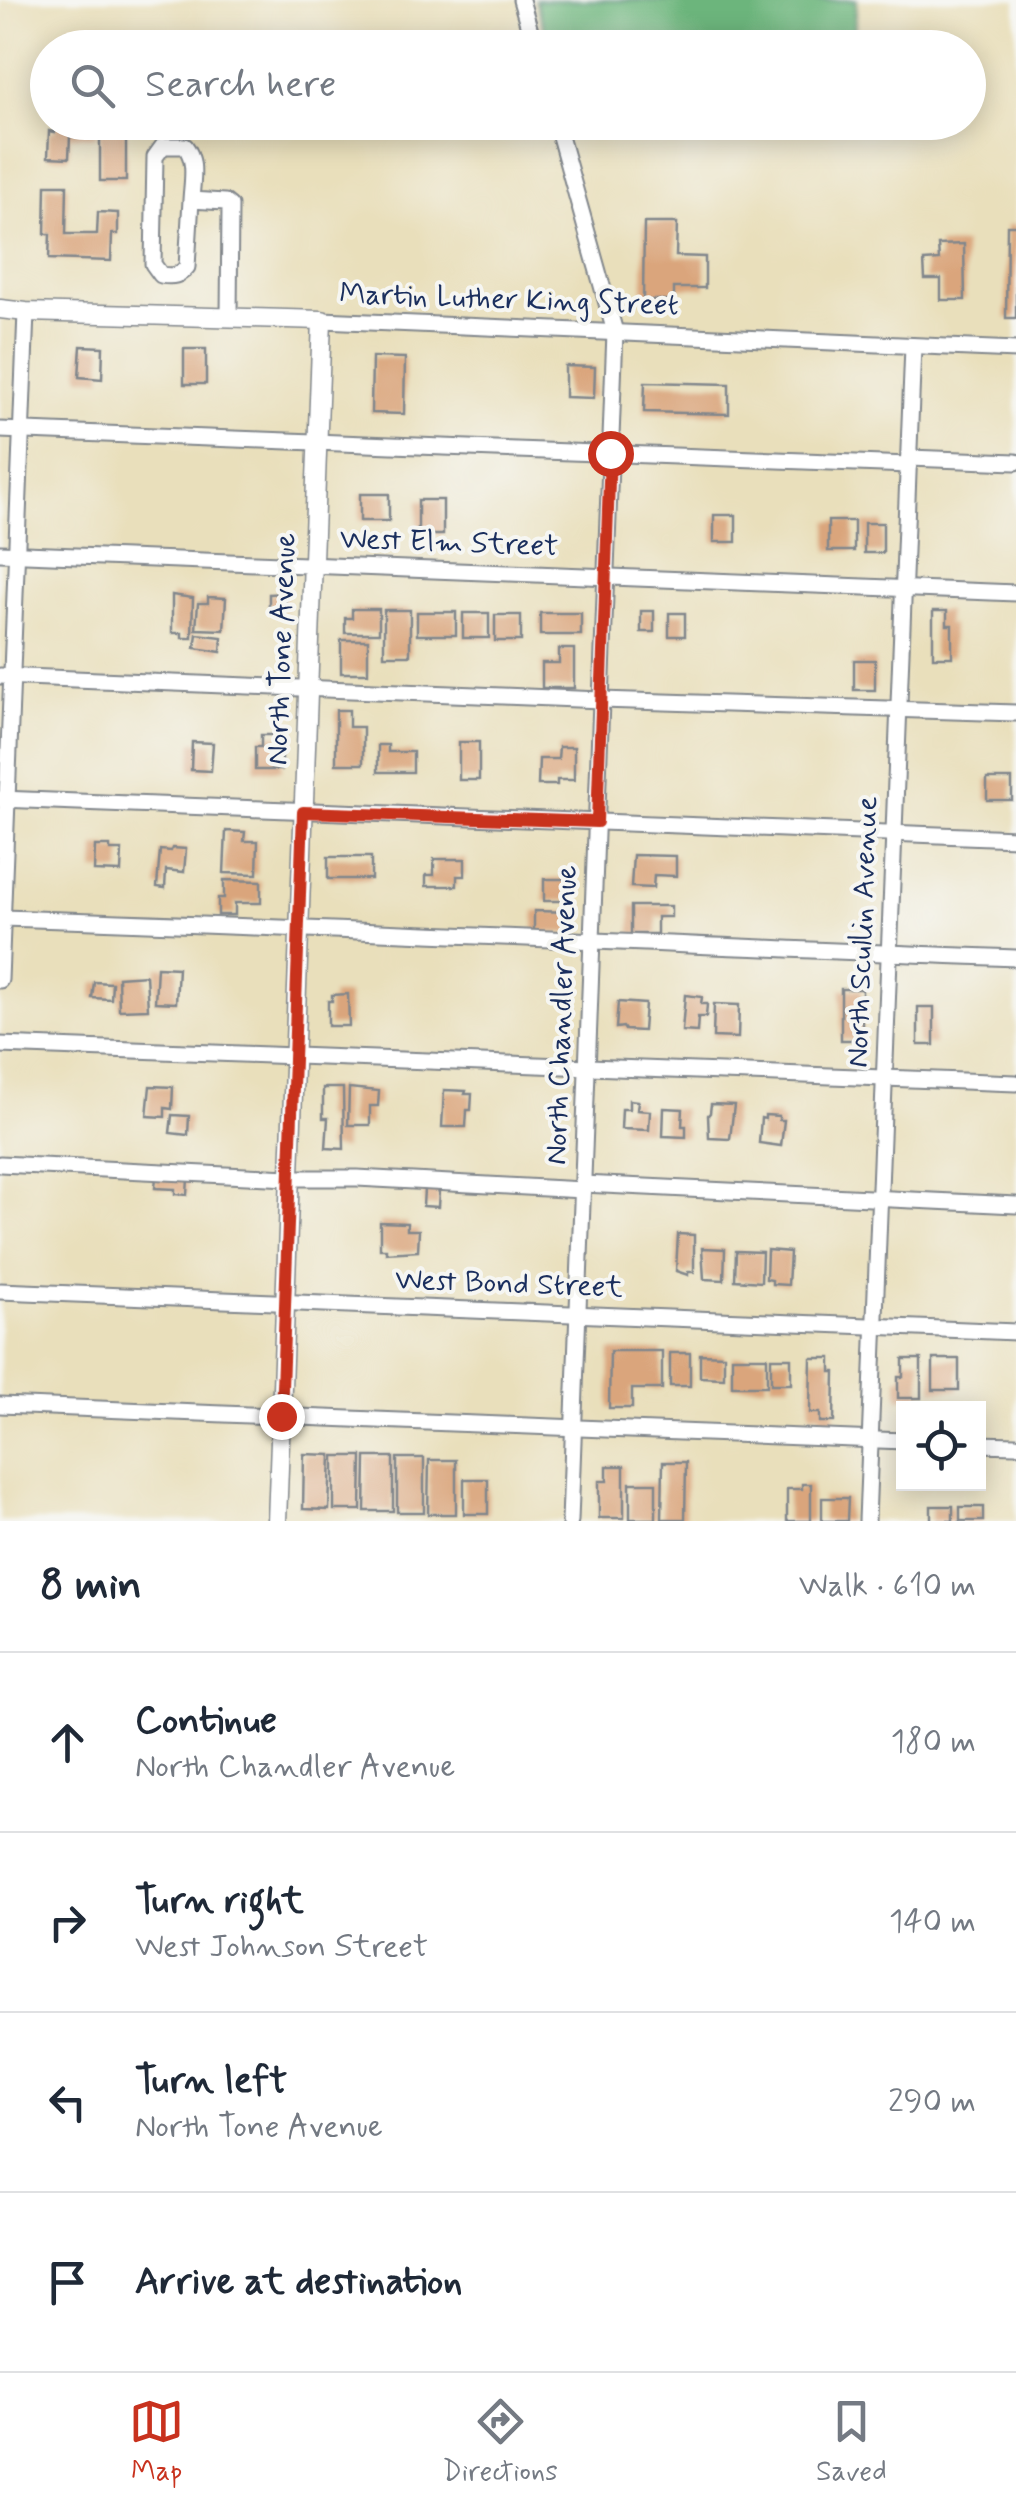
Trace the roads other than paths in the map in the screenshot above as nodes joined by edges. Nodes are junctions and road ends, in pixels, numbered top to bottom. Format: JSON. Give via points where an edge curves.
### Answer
{"nodes":[{"id":1,"x":521,"y":0,"type":"edge"},
{"id":2,"x":529,"y":30,"type":"edge"},
{"id":3,"x":561,"y":140,"type":"edge"},
{"id":4,"x":191,"y":200,"type":"junction"},
{"id":5,"x":0,"y":308,"type":"edge"},
{"id":6,"x":26,"y":312,"type":"junction"},
{"id":7,"x":229,"y":317,"type":"junction"},
{"id":8,"x":322,"y":320,"type":"junction"},
{"id":9,"x":615,"y":332,"type":"junction"},
{"id":10,"x":914,"y":346,"type":"junction"},
{"id":11,"x":1016,"y":350,"type":"edge"},
{"id":12,"x":0,"y":430,"type":"edge"},
{"id":13,"x":21,"y":431,"type":"junction"},
{"id":14,"x":318,"y":440,"type":"junction"},
{"id":15,"x":610,"y":453,"type":"junction"},
{"id":16,"x":909,"y":462,"type":"junction"},
{"id":17,"x":1016,"y":462,"type":"edge"},
{"id":18,"x":8,"y":554,"type":"edge"},
{"id":19,"x":313,"y":565,"type":"junction"},
{"id":20,"x":606,"y":577,"type":"junction"},
{"id":21,"x":904,"y":589,"type":"junction"},
{"id":22,"x":1016,"y":593,"type":"edge"},
{"id":23,"x":6,"y":676,"type":"edge"},
{"id":24,"x":308,"y":688,"type":"junction"},
{"id":25,"x":601,"y":700,"type":"junction"},
{"id":26,"x":899,"y":709,"type":"junction"},
{"id":27,"x":1016,"y":714,"type":"edge"},
{"id":28,"x":3,"y":799,"type":"edge"},
{"id":29,"x":303,"y":812,"type":"junction"},
{"id":30,"x":597,"y":822,"type":"junction"},
{"id":31,"x":894,"y":832,"type":"junction"},
{"id":32,"x":1016,"y":838,"type":"edge"},
{"id":33,"x":1,"y":918,"type":"edge"},
{"id":34,"x":298,"y":927,"type":"junction"},
{"id":35,"x":592,"y":942,"type":"junction"},
{"id":36,"x":889,"y":953,"type":"junction"},
{"id":37,"x":1016,"y":958,"type":"edge"},
{"id":38,"x":0,"y":980,"type":"edge"},
{"id":39,"x":0,"y":1045,"type":"edge"},
{"id":40,"x":293,"y":1055,"type":"junction"},
{"id":41,"x":588,"y":1065,"type":"junction"},
{"id":42,"x":885,"y":1077,"type":"junction"},
{"id":43,"x":1016,"y":1083,"type":"edge"},
{"id":44,"x":0,"y":1164,"type":"edge"},
{"id":45,"x":289,"y":1178,"type":"junction"},
{"id":46,"x":583,"y":1187,"type":"junction"},
{"id":47,"x":880,"y":1199,"type":"junction"},
{"id":48,"x":1016,"y":1205,"type":"edge"},
{"id":49,"x":0,"y":1292,"type":"edge"},
{"id":50,"x":286,"y":1303,"type":"junction"},
{"id":51,"x":578,"y":1315,"type":"junction"},
{"id":52,"x":875,"y":1327,"type":"junction"},
{"id":53,"x":1016,"y":1332,"type":"edge"},
{"id":54,"x":0,"y":1405,"type":"edge"},
{"id":55,"x":281,"y":1416,"type":"junction"},
{"id":56,"x":574,"y":1428,"type":"junction"},
{"id":57,"x":871,"y":1440,"type":"junction"},
{"id":58,"x":896,"y":1441,"type":"edge"},
{"id":59,"x":986,"y":1444,"type":"edge"},
{"id":60,"x":1016,"y":1446,"type":"edge"},
{"id":61,"x":277,"y":1521,"type":"edge"},
{"id":62,"x":570,"y":1521,"type":"edge"},
{"id":63,"x":868,"y":1521,"type":"edge"}],
"edges":[{"from":1,"to":2,"type":"street"},
{"from":3,"to":9,"type":"street","name":"North Chandler Avenue"},
{"from":4,"to":4,"type":"street","via":[[187,267],[174,277],[161,276],[153,264],[155,157],[164,146],[189,151]]},
{"from":4,"to":7,"type":"street","via":[[230,206]]},
{"from":5,"to":6,"type":"main road","name":"Martin Luther King Street"},
{"from":6,"to":7,"type":"main road","name":"Martin Luther King Street"},
{"from":6,"to":13,"type":"street"},
{"from":7,"to":8,"type":"main road","name":"Martin Luther King Street"},
{"from":8,"to":9,"type":"street","name":"Martin Luther King Street"},
{"from":8,"to":14,"type":"main road","name":"North Tone Avenue"},
{"from":9,"to":10,"type":"street","name":"Martin Luther King Street"},
{"from":9,"to":15,"type":"street","name":"North Chandler Avenue"},
{"from":10,"to":11,"type":"street","name":"Martin Luther King Street"},
{"from":10,"to":16,"type":"street","name":"North Scullin Avenue"},
{"from":12,"to":13,"type":"street"},
{"from":13,"to":14,"type":"street"},
{"from":13,"to":18,"type":"street"},
{"from":14,"to":15,"type":"street"},
{"from":14,"to":19,"type":"main road","name":"North Tone Avenue"},
{"from":15,"to":16,"type":"street"},
{"from":15,"to":20,"type":"street","name":"North Chandler Avenue"},
{"from":16,"to":17,"type":"street"},
{"from":16,"to":21,"type":"street","name":"North Scullin Avenue"},
{"from":18,"to":19,"type":"street","name":"West Elm Street"},
{"from":18,"to":23,"type":"street"},
{"from":19,"to":20,"type":"street","name":"West Elm Street"},
{"from":19,"to":24,"type":"main road","name":"North Tone Avenue"},
{"from":20,"to":21,"type":"street","name":"West Elm Street"},
{"from":20,"to":25,"type":"street","name":"North Chandler Avenue"},
{"from":21,"to":22,"type":"street","name":"West Elm Street"},
{"from":21,"to":26,"type":"street","name":"North Scullin Avenue"},
{"from":23,"to":24,"type":"street"},
{"from":23,"to":28,"type":"street"},
{"from":24,"to":25,"type":"street"},
{"from":24,"to":29,"type":"main road","name":"North Tone Avenue"},
{"from":25,"to":26,"type":"street"},
{"from":25,"to":30,"type":"street","name":"North Chandler Avenue"},
{"from":26,"to":27,"type":"street"},
{"from":26,"to":31,"type":"street","name":"North Scullin Avenue"},
{"from":28,"to":29,"type":"street"},
{"from":28,"to":33,"type":"street"},
{"from":29,"to":30,"type":"street"},
{"from":29,"to":34,"type":"main road","name":"North Tone Avenue"},
{"from":30,"to":31,"type":"street"},
{"from":30,"to":35,"type":"street","name":"North Chandler Avenue"},
{"from":31,"to":32,"type":"street"},
{"from":31,"to":36,"type":"street","name":"North Scullin Avenue"},
{"from":33,"to":34,"type":"street"},
{"from":33,"to":38,"type":"street"},
{"from":34,"to":35,"type":"street"},
{"from":34,"to":40,"type":"main road","name":"North Tone Avenue"},
{"from":35,"to":36,"type":"street"},
{"from":35,"to":41,"type":"street","name":"North Chandler Avenue"},
{"from":36,"to":37,"type":"street"},
{"from":36,"to":42,"type":"street","name":"North Scullin Avenue"},
{"from":39,"to":40,"type":"street"},
{"from":40,"to":41,"type":"street"},
{"from":40,"to":45,"type":"main road","name":"North Tone Avenue"},
{"from":41,"to":42,"type":"street"},
{"from":41,"to":46,"type":"street","name":"North Chandler Avenue"},
{"from":42,"to":43,"type":"street"},
{"from":42,"to":47,"type":"street","name":"North Scullin Avenue"},
{"from":44,"to":45,"type":"street"},
{"from":45,"to":46,"type":"street"},
{"from":45,"to":50,"type":"main road","name":"North Tone Avenue"},
{"from":46,"to":47,"type":"street"},
{"from":46,"to":51,"type":"street","name":"North Chandler Avenue"},
{"from":47,"to":48,"type":"street"},
{"from":47,"to":52,"type":"street","name":"North Scullin Avenue"},
{"from":49,"to":50,"type":"street","name":"West Bond Street"},
{"from":50,"to":51,"type":"street","name":"West Bond Street"},
{"from":50,"to":55,"type":"main road","name":"North Tone Avenue"},
{"from":51,"to":52,"type":"street","name":"West Bond Street"},
{"from":51,"to":56,"type":"street","name":"North Chandler Avenue"},
{"from":52,"to":53,"type":"street","name":"West Bond Street"},
{"from":52,"to":57,"type":"street","name":"North Scullin Avenue"},
{"from":54,"to":55,"type":"street"},
{"from":55,"to":56,"type":"street"},
{"from":55,"to":61,"type":"main road","name":"North Tone Avenue"},
{"from":56,"to":57,"type":"street"},
{"from":56,"to":62,"type":"street","name":"North Chandler Avenue"},
{"from":57,"to":58,"type":"street"},
{"from":57,"to":63,"type":"street","name":"North Scullin Avenue"},
{"from":59,"to":60,"type":"street"}]}
